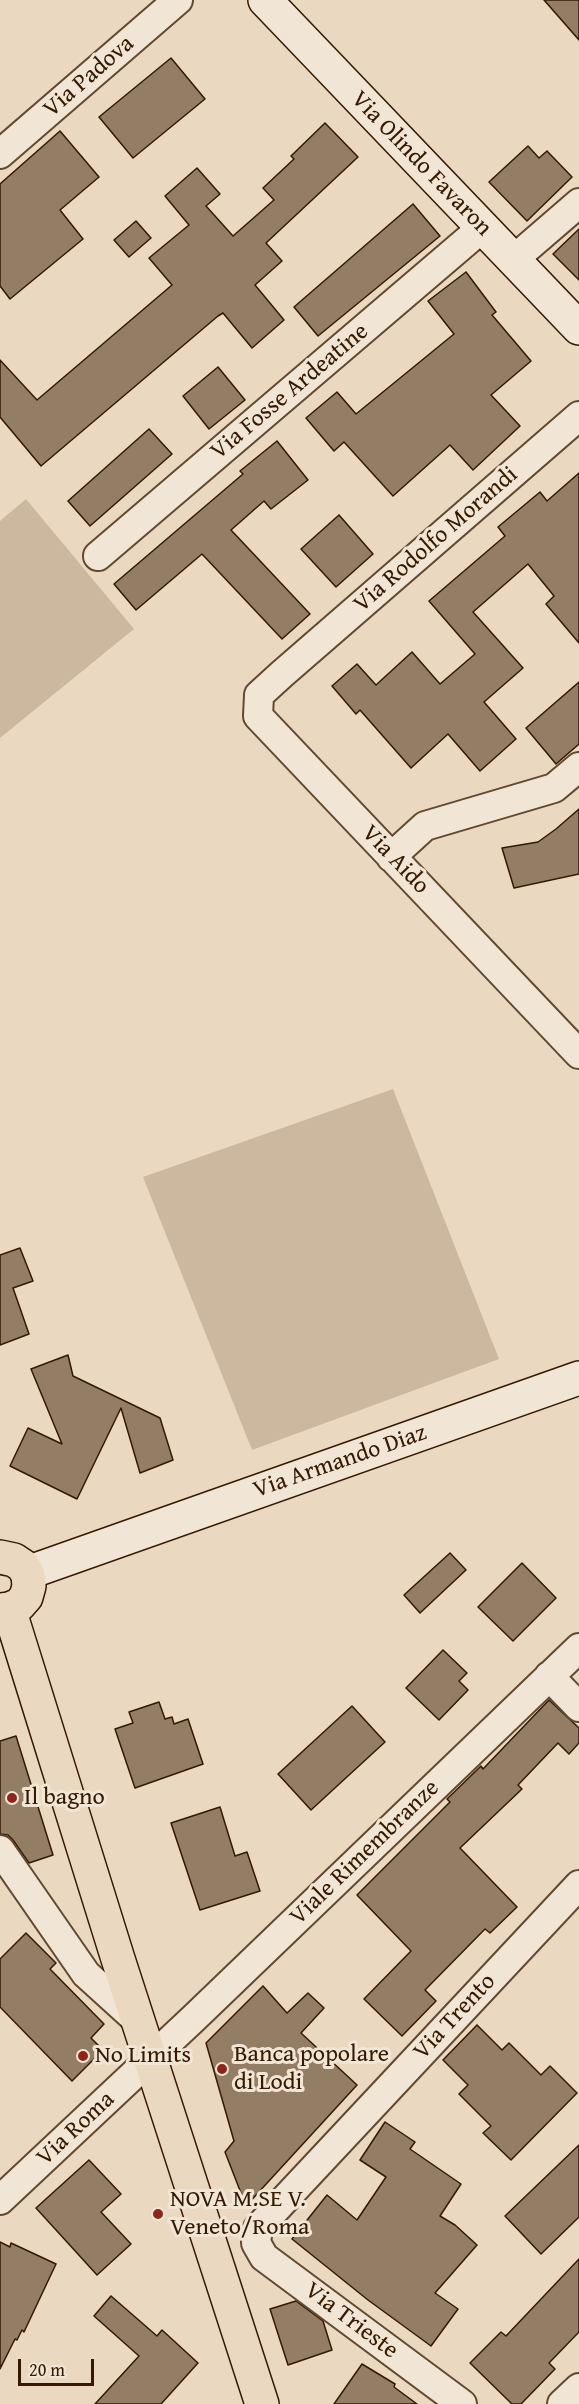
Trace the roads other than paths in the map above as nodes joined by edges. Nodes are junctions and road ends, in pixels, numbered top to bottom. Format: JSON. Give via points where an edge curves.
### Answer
{"nodes":[{"id":1,"x":178,"y":0,"type":"edge"},
{"id":2,"x":264,"y":0,"type":"edge"},
{"id":3,"x":0,"y":154,"type":"edge"},
{"id":4,"x":579,"y":203,"type":"edge"},
{"id":5,"x":482,"y":228,"type":"junction"},
{"id":6,"x":513,"y":260,"type":"junction"},
{"id":7,"x":579,"y":328,"type":"edge"},
{"id":8,"x":579,"y":416,"type":"edge"},
{"id":9,"x":98,"y":556,"type":"dead end"},
{"id":10,"x":294,"y":664,"type":"joint"},
{"id":11,"x":579,"y":767,"type":"edge"},
{"id":12,"x":392,"y":857,"type":"junction"},
{"id":13,"x":579,"y":1054,"type":"edge"},
{"id":14,"x":579,"y":1378,"type":"edge"},
{"id":15,"x":13,"y":1565,"type":"edge"},
{"id":16,"x":5,"y":1610,"type":"edge"},
{"id":17,"x":579,"y":1647,"type":"edge"},
{"id":18,"x":549,"y":1676,"type":"junction"},
{"id":19,"x":579,"y":1707,"type":"edge"},
{"id":20,"x":0,"y":1850,"type":"edge"},
{"id":21,"x":579,"y":1885,"type":"edge"},
{"id":22,"x":140,"y":2023,"type":"junction"},
{"id":23,"x":151,"y":2058,"type":"junction"},
{"id":24,"x":0,"y":2200,"type":"edge"},
{"id":25,"x":258,"y":2228,"type":"joint"},
{"id":26,"x":579,"y":2388,"type":"edge"},
{"id":27,"x":262,"y":2404,"type":"edge"},
{"id":28,"x":462,"y":2404,"type":"edge"},
{"id":29,"x":562,"y":2404,"type":"edge"}],
"edges":[{"from":1,"to":3,"type":"street","name":"Via Padova"},
{"from":2,"to":5,"type":"main road","name":"Via Olindo Favaron"},
{"from":4,"to":6,"type":"street"},
{"from":5,"to":6,"type":"main road","name":"Via Olindo Favaron"},
{"from":5,"to":9,"type":"street","name":"Via Fosse Ardeatine"},
{"from":6,"to":7,"type":"main road","name":"Via Olindo Favaron"},
{"from":8,"to":10,"type":"street","name":"Via Rodolfo Morandi"},
{"from":10,"to":12,"type":"street","name":"Via Aido","via":[[259,695],[258,716]]},
{"from":11,"to":12,"type":"street","via":[[554,788],[425,826]]},
{"from":12,"to":13,"type":"street","name":"Via Aido"},
{"from":14,"to":15,"type":"main road","name":"Via Armando Diaz","via":[[100,1546]]},
{"from":15,"to":16,"type":"main road","via":[[29,1586],[19,1605]]},
{"from":16,"to":22,"type":"main road"},
{"from":17,"to":18,"type":"street","name":"Viale Rimembranze"},
{"from":18,"to":19,"type":"street"},
{"from":18,"to":23,"type":"street","name":"Viale Rimembranze"},
{"from":20,"to":22,"type":"street","via":[[86,1974]]},
{"from":21,"to":25,"type":"street","name":"Via Trento"},
{"from":22,"to":23,"type":"main road"},
{"from":23,"to":24,"type":"street","name":"Via Roma"},
{"from":23,"to":27,"type":"main road"},
{"from":25,"to":28,"type":"street","name":"Via Trieste","via":[[256,2243],[264,2257]]},
{"from":26,"to":29,"type":"street"}]}
